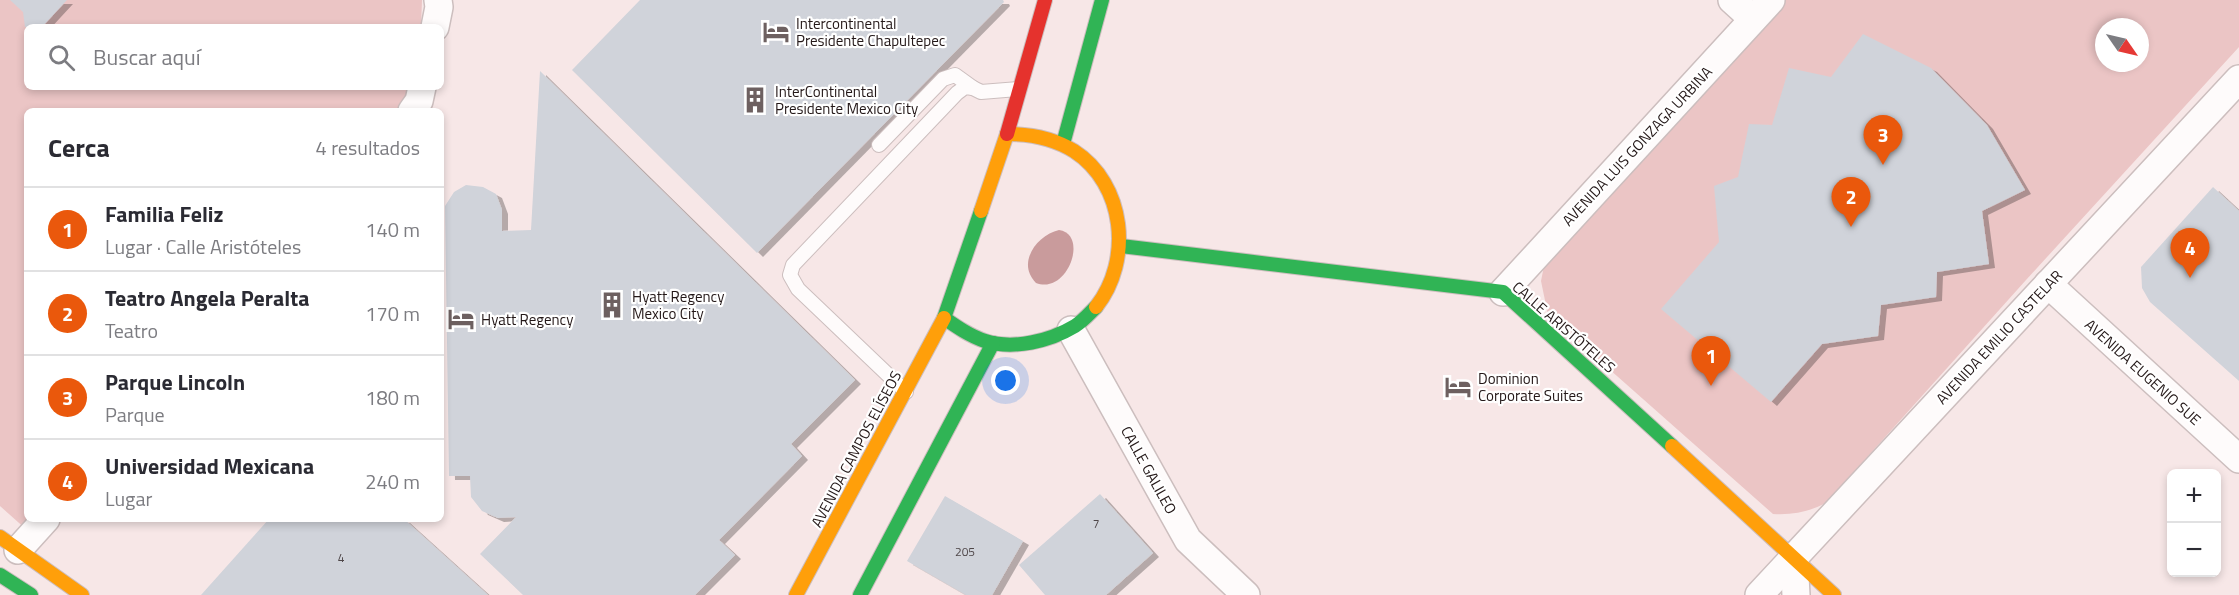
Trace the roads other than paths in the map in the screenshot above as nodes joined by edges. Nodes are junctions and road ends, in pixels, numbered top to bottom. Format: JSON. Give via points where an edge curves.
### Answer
{"nodes":[{"id":1,"x":438,"y":0,"type":"edge"},
{"id":2,"x":1045,"y":0,"type":"edge"},
{"id":3,"x":1102,"y":0,"type":"edge"},
{"id":4,"x":1732,"y":0,"type":"edge"},
{"id":5,"x":1762,"y":9,"type":"edge"},
{"id":6,"x":436,"y":24,"type":"edge"},
{"id":7,"x":2239,"y":79,"type":"edge"},
{"id":8,"x":974,"y":88,"type":"junction"},
{"id":9,"x":1019,"y":89,"type":"junction"},
{"id":10,"x":422,"y":90,"type":"edge"},
{"id":11,"x":414,"y":108,"type":"edge"},
{"id":12,"x":1007,"y":134,"type":"junction"},
{"id":13,"x":1063,"y":144,"type":"junction"},
{"id":14,"x":879,"y":145,"type":"dead end"},
{"id":15,"x":1121,"y":246,"type":"junction"},
{"id":16,"x":2048,"y":284,"type":"junction"},
{"id":17,"x":1503,"y":292,"type":"junction"},
{"id":18,"x":944,"y":318,"type":"junction"},
{"id":19,"x":1071,"y":330,"type":"junction"},
{"id":20,"x":993,"y":343,"type":"junction"},
{"id":21,"x":906,"y":392,"type":"junction"},
{"id":22,"x":2239,"y":459,"type":"edge"},
{"id":23,"x":41,"y":522,"type":"edge"},
{"id":24,"x":9,"y":543,"type":"edge"},
{"id":25,"x":1794,"y":558,"type":"junction"},
{"id":26,"x":0,"y":575,"type":"edge"},
{"id":27,"x":31,"y":595,"type":"edge"},
{"id":28,"x":82,"y":595,"type":"edge"},
{"id":29,"x":796,"y":595,"type":"edge"},
{"id":30,"x":860,"y":595,"type":"edge"},
{"id":31,"x":1246,"y":595,"type":"edge"},
{"id":32,"x":1759,"y":595,"type":"edge"},
{"id":33,"x":1796,"y":595,"type":"edge"},
{"id":34,"x":1834,"y":595,"type":"edge"}],
"edges":[{"from":1,"to":6,"type":"street"},
{"from":2,"to":9,"type":"street"},
{"from":3,"to":13,"type":"street"},
{"from":4,"to":5,"type":"street"},
{"from":5,"to":17,"type":"street","name":"AVENIDA LUIS GONZAGA URBINA"},
{"from":7,"to":16,"type":"street","name":"AVENIDA EMILIO CASTELAR"},
{"from":8,"to":9,"type":"lane","via":[[981,92]]},
{"from":8,"to":14,"type":"lane","via":[[955,75],[943,78]]},
{"from":8,"to":21,"type":"lane","via":[[965,87],[957,93],[800,256],[790,275],[798,289]]},
{"from":9,"to":12,"type":"street"},
{"from":10,"to":11,"type":"street"},
{"from":12,"to":13,"type":"street"},
{"from":12,"to":18,"type":"street"},
{"from":13,"to":15,"type":"street","via":[[1088,161],[1103,179],[1120,222]]},
{"from":15,"to":17,"type":"street","name":"CALLE ARISTÓTELES"},
{"from":15,"to":19,"type":"street","via":[[1117,269],[1107,291],[1093,311]]},
{"from":16,"to":22,"type":"street","name":"AVENIDA EUGENIO SUE"},
{"from":16,"to":25,"type":"street","name":"AVENIDA EMILIO CASTELAR"},
{"from":17,"to":25,"type":"street","name":"CALLE ARISTÓTELES"},
{"from":18,"to":20,"type":"street"},
{"from":18,"to":21,"type":"street","name":"AVENIDA CAMPOS ELÍSEOS"},
{"from":19,"to":20,"type":"street","via":[[1032,344]]},
{"from":19,"to":31,"type":"street","name":"CALLE GALILEO","via":[[1188,540]]},
{"from":20,"to":30,"type":"street"},
{"from":21,"to":29,"type":"street","name":"AVENIDA CAMPOS ELÍSEOS"},
{"from":23,"to":24,"type":"street"},
{"from":24,"to":28,"type":"street"},
{"from":25,"to":32,"type":"street","name":"AVENIDA EMILIO CASTELAR"},
{"from":25,"to":33,"type":"street"},
{"from":25,"to":34,"type":"street","name":"CALLE ARISTÓTELES"},
{"from":26,"to":27,"type":"street"}]}
